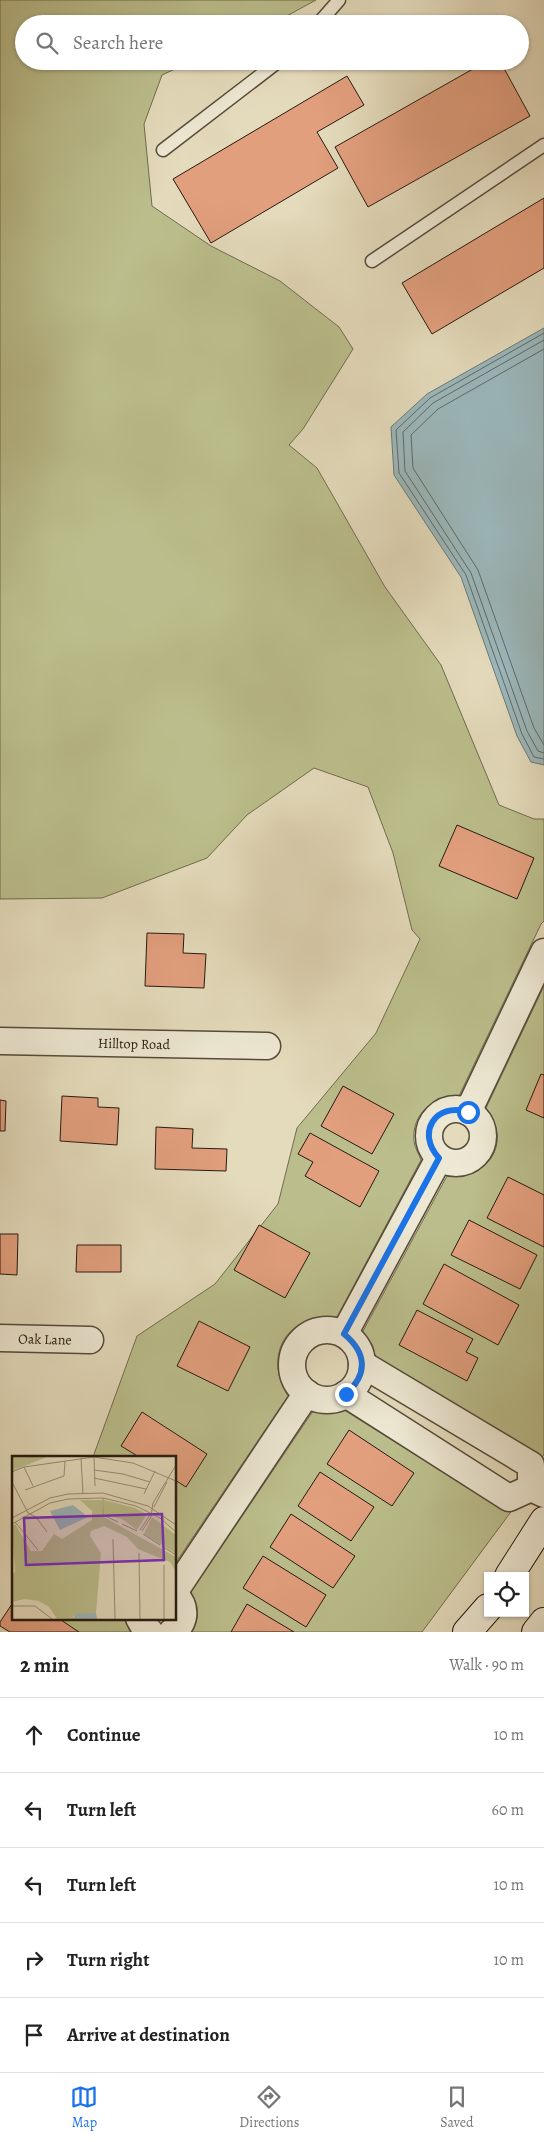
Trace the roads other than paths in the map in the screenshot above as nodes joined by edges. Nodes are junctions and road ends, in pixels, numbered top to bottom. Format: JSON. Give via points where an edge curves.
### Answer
{"nodes":[{"id":1,"x":339,"y":0,"type":"edge"},
{"id":2,"x":326,"y":15,"type":"edge"},
{"id":3,"x":267,"y":70,"type":"edge"},
{"id":4,"x":544,"y":145,"type":"edge"},
{"id":5,"x":163,"y":150,"type":"dead end"},
{"id":6,"x":372,"y":261,"type":"dead end"},
{"id":7,"x":544,"y":952,"type":"edge"},
{"id":8,"x":0,"y":1041,"type":"edge"},
{"id":9,"x":267,"y":1046,"type":"dead end"},
{"id":10,"x":468,"y":1112,"type":"junction"},
{"id":11,"x":439,"y":1158,"type":"junction"},
{"id":12,"x":344,"y":1334,"type":"junction"},
{"id":13,"x":0,"y":1338,"type":"edge"},
{"id":14,"x":90,"y":1340,"type":"dead end"},
{"id":15,"x":362,"y":1364,"type":"junction"},
{"id":16,"x":307,"y":1393,"type":"junction"},
{"id":17,"x":346,"y":1394,"type":"junction"},
{"id":18,"x":538,"y":1491,"type":"edge"},
{"id":19,"x":544,"y":1521,"type":"edge"},
{"id":20,"x":512,"y":1572,"type":"edge"},
{"id":21,"x":176,"y":1590,"type":"edge"},
{"id":22,"x":176,"y":1596,"type":"edge"},
{"id":23,"x":484,"y":1613,"type":"edge"},
{"id":24,"x":544,"y":1622,"type":"edge"},
{"id":25,"x":151,"y":1629,"type":"edge"},
{"id":26,"x":467,"y":1632,"type":"edge"},
{"id":27,"x":536,"y":1632,"type":"edge"}],
"edges":[{"from":1,"to":2,"type":"lane"},
{"from":3,"to":5,"type":"lane"},
{"from":4,"to":6,"type":"lane"},
{"from":7,"to":10,"type":"street"},
{"from":8,"to":9,"type":"street","name":"Hilltop Road"},
{"from":10,"to":11,"type":"street","via":[[450,1109],[442,1112],[431,1126],[429,1143]]},
{"from":10,"to":11,"type":"street","via":[[480,1125],[482,1142],[479,1151],[465,1162],[456,1164]]},
{"from":11,"to":12,"type":"street"},
{"from":12,"to":15,"type":"street","via":[[360,1352]]},
{"from":12,"to":16,"type":"street","via":[[334,1330],[312,1332],[296,1348],[292,1369],[295,1380]]},
{"from":13,"to":14,"type":"street","name":"Oak Lane"},
{"from":15,"to":17,"type":"street","via":[[355,1386]]},
{"from":15,"to":18,"type":"street","via":[[531,1465]]},
{"from":16,"to":17,"type":"street","via":[[323,1400]]},
{"from":16,"to":21,"type":"street"},
{"from":17,"to":18,"type":"street","via":[[509,1498]]},
{"from":19,"to":20,"type":"main road"},
{"from":22,"to":25,"type":"street","via":[[184,1611],[180,1625]]},
{"from":23,"to":26,"type":"main road"},
{"from":24,"to":27,"type":"main road"}]}
